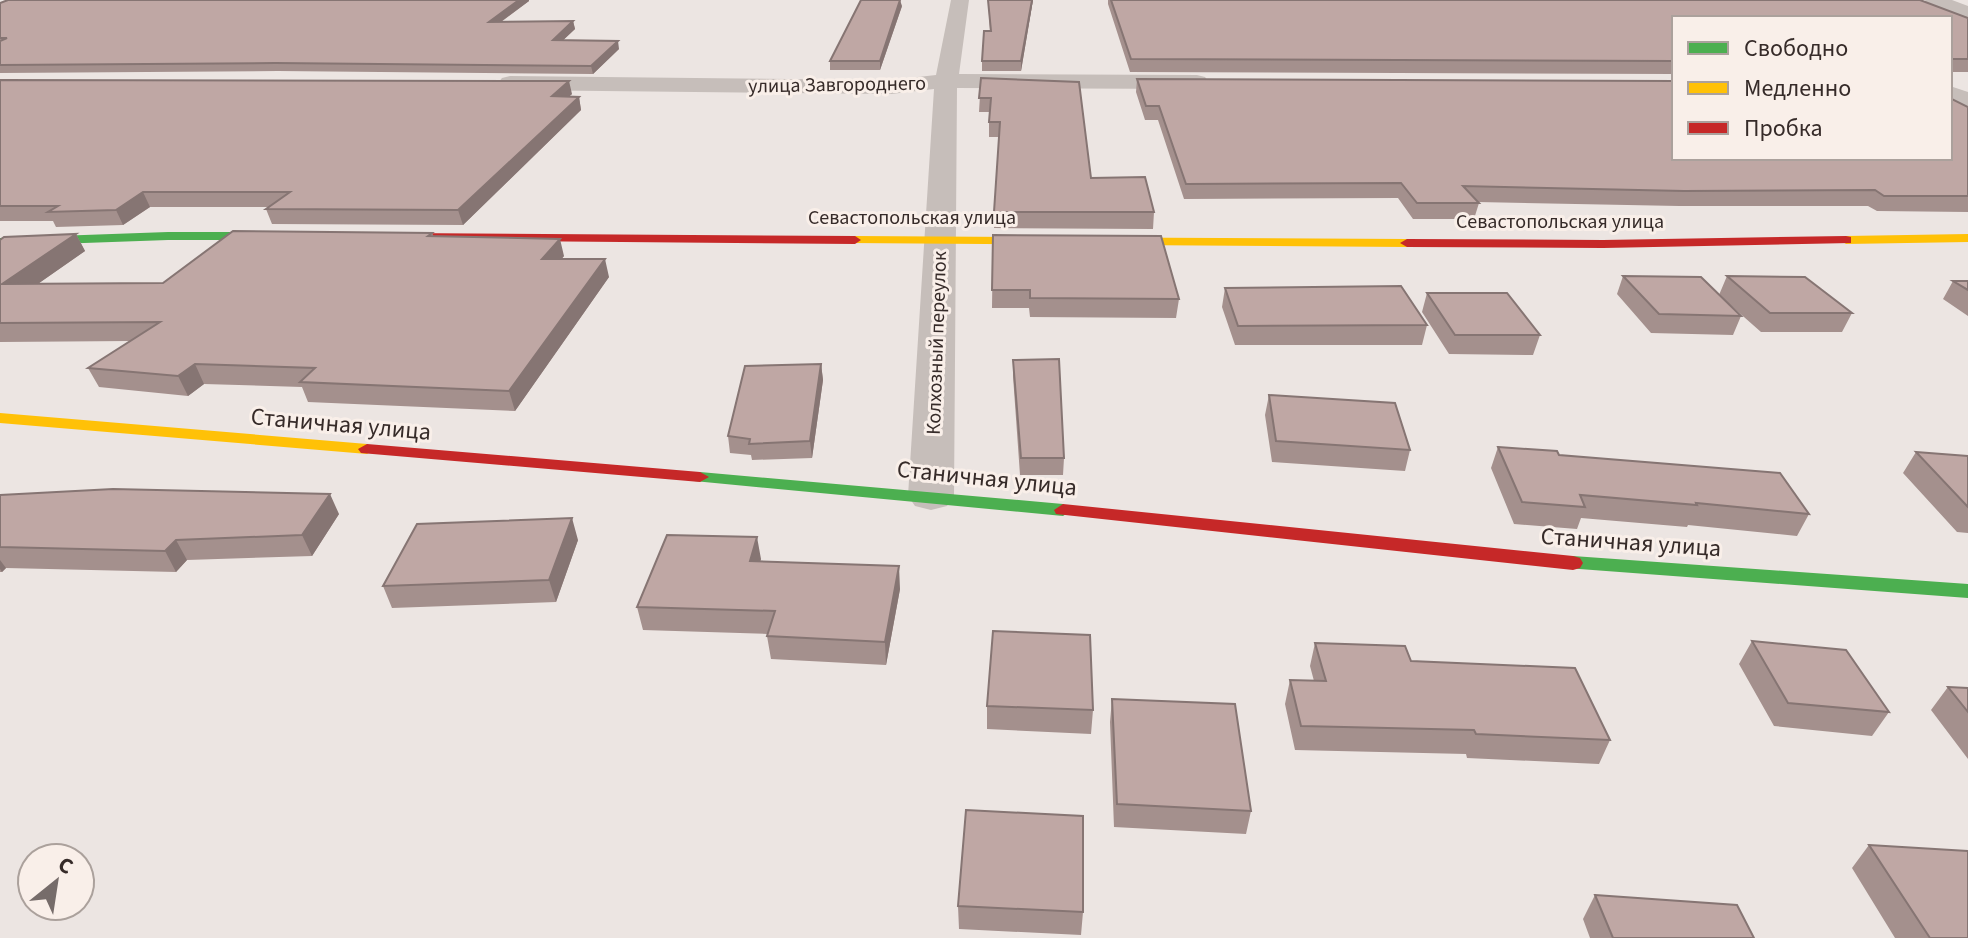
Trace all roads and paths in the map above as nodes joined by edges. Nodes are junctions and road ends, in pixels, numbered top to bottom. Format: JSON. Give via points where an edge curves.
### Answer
{"nodes":[{"id":1,"x":960,"y":0,"type":"edge"},
{"id":2,"x":1934,"y":0,"type":"edge"},
{"id":3,"x":1968,"y":12,"type":"edge"},
{"id":4,"x":946,"y":81,"type":"junction"},
{"id":5,"x":1215,"y":82,"type":"edge"},
{"id":6,"x":482,"y":83,"type":"edge"},
{"id":7,"x":310,"y":237,"type":"edge"},
{"id":8,"x":389,"y":237,"type":"edge"},
{"id":9,"x":1968,"y":238,"type":"edge"},
{"id":10,"x":939,"y":239,"type":"junction"},
{"id":11,"x":0,"y":242,"type":"edge"},
{"id":12,"x":0,"y":418,"type":"edge"},
{"id":13,"x":931,"y":496,"type":"junction"},
{"id":14,"x":1968,"y":591,"type":"edge"}],
"edges":[{"from":1,"to":4,"type":"street","name":"Колхозный переулок"},
{"from":2,"to":3,"type":"street"},
{"from":4,"to":5,"type":"street","name":"улица Завгороднего"},
{"from":4,"to":6,"type":"street","name":"улица Завгороднего","via":[[891,87]]},
{"from":4,"to":10,"type":"street","name":"Колхозный переулок"},
{"from":7,"to":11,"type":"street"},
{"from":8,"to":10,"type":"street","name":"Севастопольская улица"},
{"from":9,"to":10,"type":"street","name":"Севастопольская улица","via":[[1603,244]]},
{"from":10,"to":13,"type":"street","name":"Колхозный переулок"},
{"from":12,"to":13,"type":"street","name":"Станичная улица"},
{"from":13,"to":14,"type":"street","name":"Станичная улица","via":[[1569,563]]}]}
